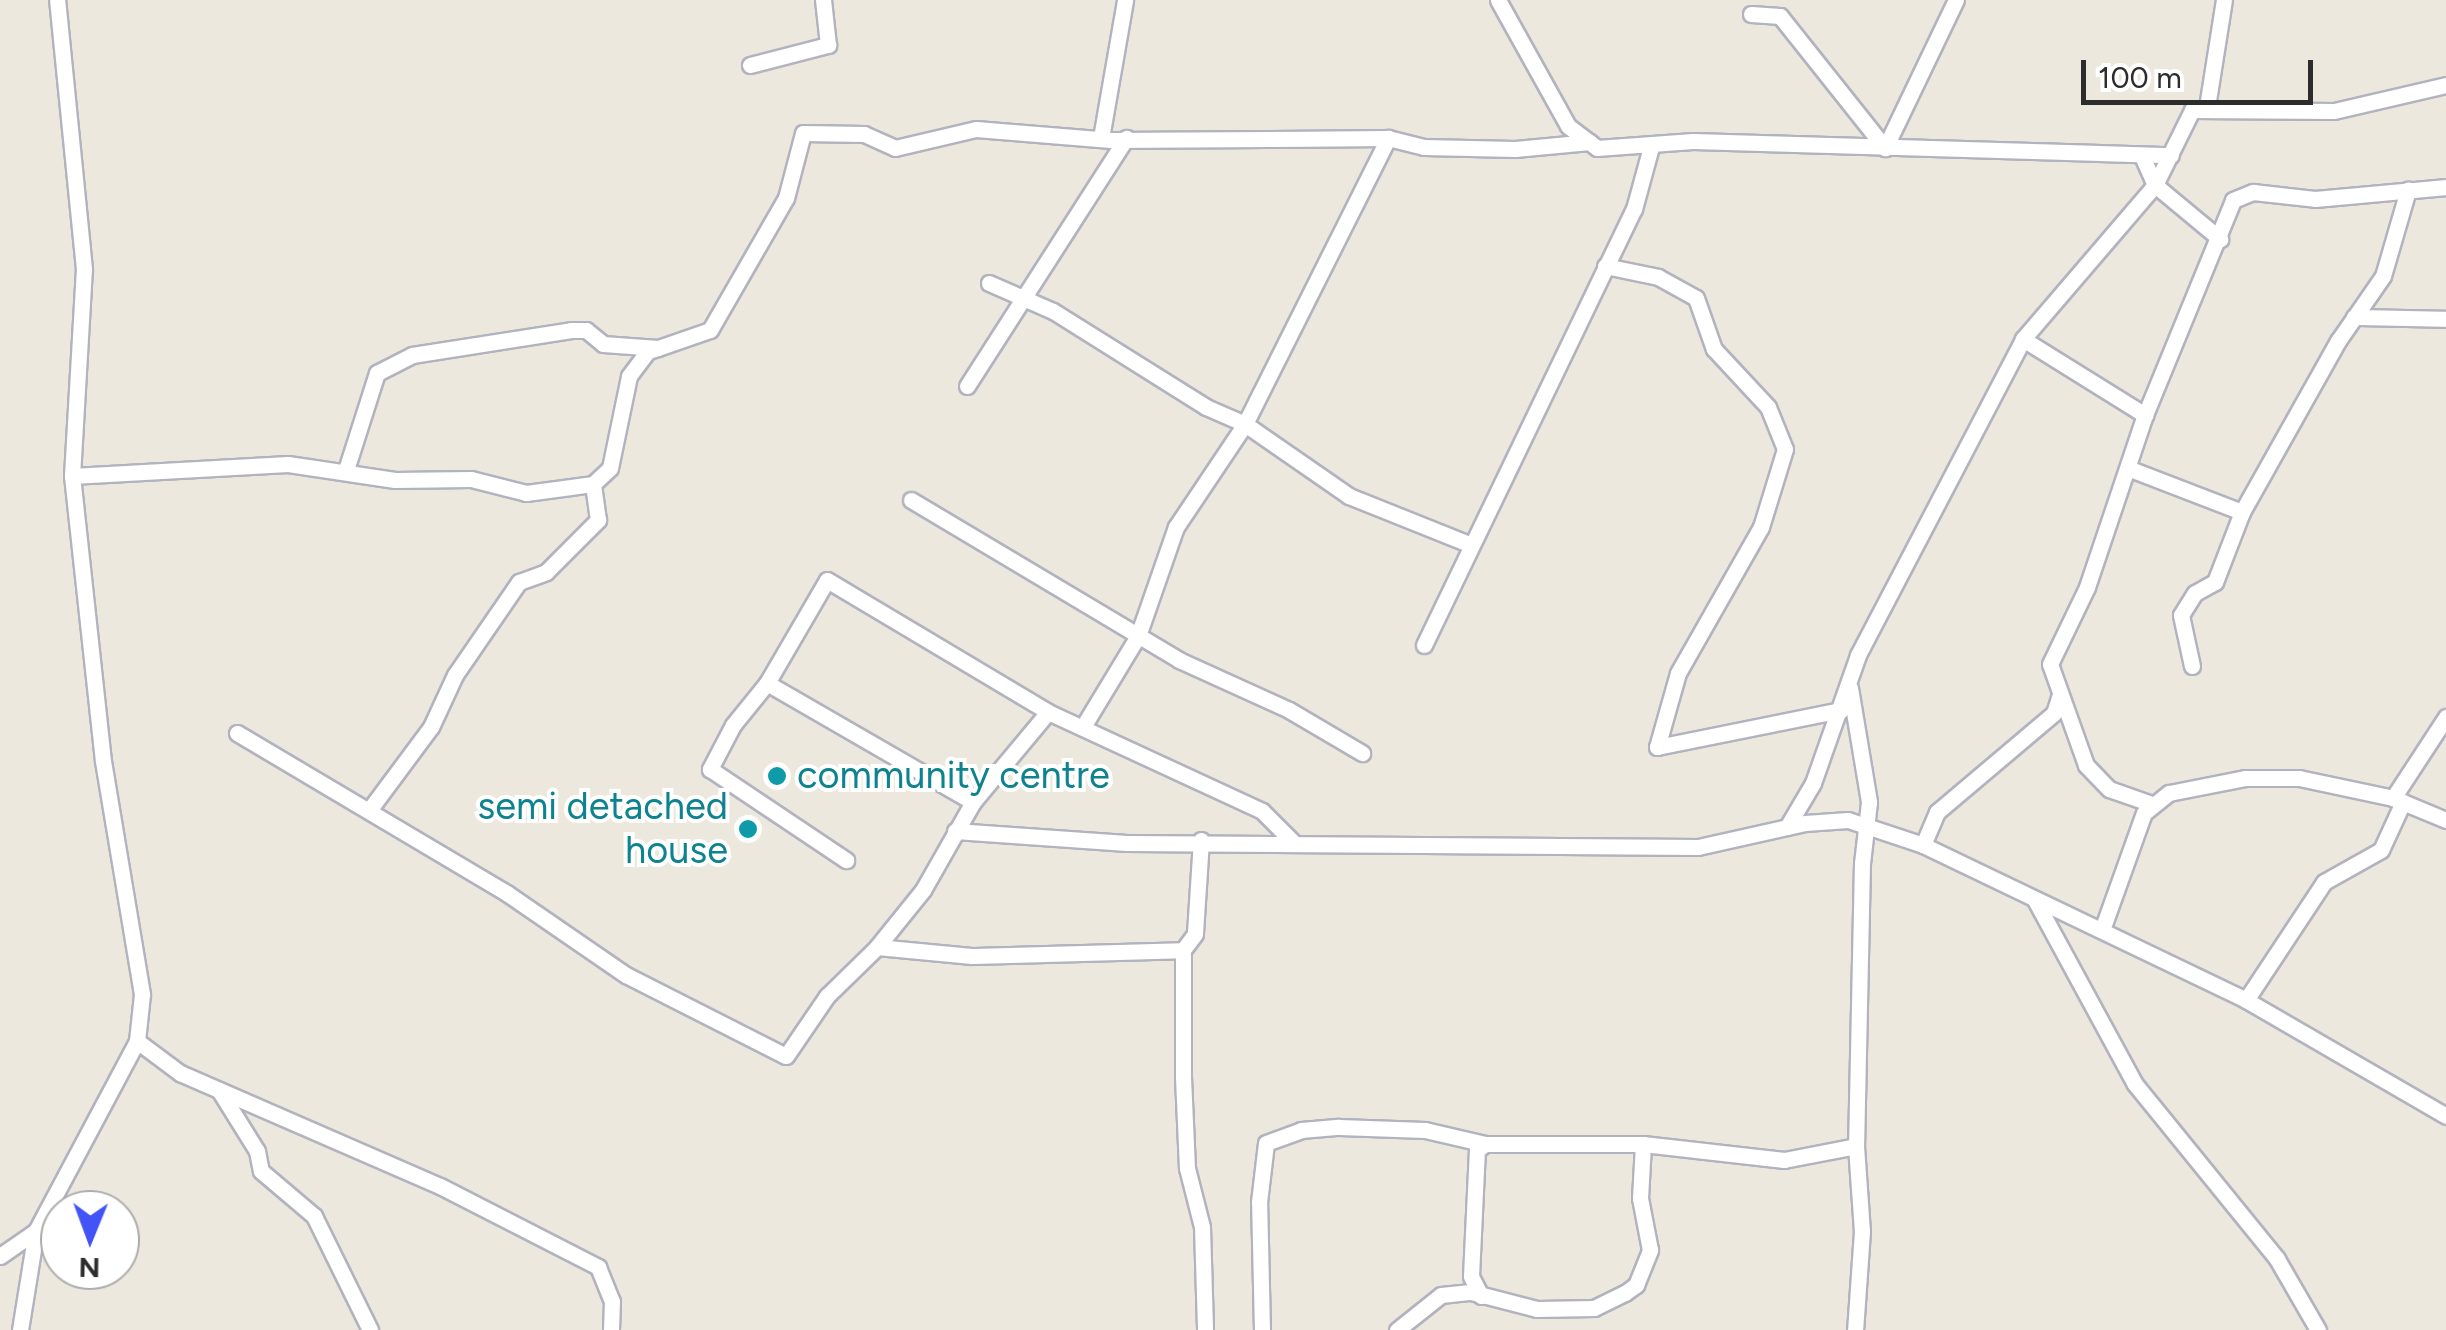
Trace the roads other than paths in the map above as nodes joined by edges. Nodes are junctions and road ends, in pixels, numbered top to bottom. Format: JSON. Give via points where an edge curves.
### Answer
{"nodes":[{"id":1,"x":58,"y":0,"type":"edge"},
{"id":2,"x":823,"y":0,"type":"edge"},
{"id":3,"x":1125,"y":0,"type":"edge"},
{"id":4,"x":1498,"y":0,"type":"edge"},
{"id":5,"x":1956,"y":0,"type":"edge"},
{"id":6,"x":2224,"y":0,"type":"edge"},
{"id":7,"x":1751,"y":14,"type":"dead end"},
{"id":8,"x":750,"y":65,"type":"dead end"},
{"id":9,"x":2446,"y":85,"type":"edge"},
{"id":10,"x":2206,"y":107,"type":"junction"},
{"id":11,"x":1101,"y":138,"type":"junction"},
{"id":12,"x":1126,"y":138,"type":"junction"},
{"id":13,"x":1388,"y":138,"type":"junction"},
{"id":14,"x":1590,"y":142,"type":"junction"},
{"id":15,"x":1651,"y":147,"type":"junction"},
{"id":16,"x":1885,"y":148,"type":"junction"},
{"id":17,"x":2171,"y":154,"type":"junction"},
{"id":18,"x":2142,"y":156,"type":"junction"},
{"id":19,"x":2155,"y":185,"type":"junction"},
{"id":20,"x":2446,"y":187,"type":"edge"},
{"id":21,"x":2408,"y":190,"type":"junction"},
{"id":22,"x":2220,"y":239,"type":"junction"},
{"id":23,"x":1605,"y":266,"type":"junction"},
{"id":24,"x":989,"y":283,"type":"dead end"},
{"id":25,"x":1026,"y":296,"type":"junction"},
{"id":26,"x":2354,"y":318,"type":"junction"},
{"id":27,"x":2446,"y":319,"type":"edge"},
{"id":28,"x":2023,"y":339,"type":"junction"},
{"id":29,"x":658,"y":348,"type":"junction"},
{"id":30,"x":967,"y":386,"type":"dead end"},
{"id":31,"x":2145,"y":415,"type":"junction"},
{"id":32,"x":1245,"y":424,"type":"junction"},
{"id":33,"x":2130,"y":469,"type":"junction"},
{"id":34,"x":346,"y":470,"type":"junction"},
{"id":35,"x":72,"y":476,"type":"junction"},
{"id":36,"x":593,"y":484,"type":"junction"},
{"id":37,"x":911,"y":500,"type":"dead end"},
{"id":38,"x":2242,"y":512,"type":"junction"},
{"id":39,"x":1470,"y":544,"type":"junction"},
{"id":40,"x":1138,"y":636,"type":"junction"},
{"id":41,"x":1424,"y":645,"type":"dead end"},
{"id":42,"x":2192,"y":666,"type":"dead end"},
{"id":43,"x":767,"y":683,"type":"junction"},
{"id":44,"x":1849,"y":684,"type":"junction"},
{"id":45,"x":2060,"y":695,"type":"junction"},
{"id":46,"x":1048,"y":712,"type":"junction"},
{"id":47,"x":1840,"y":712,"type":"junction"},
{"id":48,"x":2446,"y":717,"type":"edge"},
{"id":49,"x":1857,"y":721,"type":"junction"},
{"id":50,"x":1084,"y":726,"type":"junction"},
{"id":51,"x":237,"y":733,"type":"dead end"},
{"id":52,"x":1362,"y":753,"type":"dead end"},
{"id":53,"x":2398,"y":800,"type":"junction"},
{"id":54,"x":973,"y":802,"type":"junction"},
{"id":55,"x":2149,"y":802,"type":"junction"},
{"id":56,"x":370,"y":808,"type":"junction"},
{"id":57,"x":2446,"y":820,"type":"edge"},
{"id":58,"x":1866,"y":825,"type":"junction"},
{"id":59,"x":1788,"y":826,"type":"junction"},
{"id":60,"x":955,"y":831,"type":"junction"},
{"id":61,"x":1201,"y":840,"type":"junction"},
{"id":62,"x":1293,"y":842,"type":"junction"},
{"id":63,"x":1923,"y":846,"type":"junction"},
{"id":64,"x":846,"y":860,"type":"dead end"},
{"id":65,"x":2035,"y":900,"type":"junction"},
{"id":66,"x":2102,"y":930,"type":"junction"},
{"id":67,"x":877,"y":948,"type":"junction"},
{"id":68,"x":1183,"y":950,"type":"junction"},
{"id":69,"x":2246,"y":1000,"type":"junction"},
{"id":70,"x":136,"y":1041,"type":"junction"},
{"id":71,"x":218,"y":1090,"type":"junction"},
{"id":72,"x":2446,"y":1116,"type":"edge"},
{"id":73,"x":1485,"y":1144,"type":"junction"},
{"id":74,"x":1643,"y":1144,"type":"junction"},
{"id":75,"x":1856,"y":1146,"type":"junction"},
{"id":76,"x":36,"y":1231,"type":"junction"},
{"id":77,"x":0,"y":1256,"type":"edge"},
{"id":78,"x":1481,"y":1296,"type":"junction"},
{"id":79,"x":20,"y":1330,"type":"edge"},
{"id":80,"x":370,"y":1330,"type":"edge"},
{"id":81,"x":610,"y":1330,"type":"edge"},
{"id":82,"x":1205,"y":1330,"type":"edge"},
{"id":83,"x":1262,"y":1330,"type":"edge"},
{"id":84,"x":1397,"y":1330,"type":"edge"},
{"id":85,"x":1855,"y":1330,"type":"edge"},
{"id":86,"x":2318,"y":1330,"type":"edge"}],
"edges":[{"from":1,"to":35,"type":"street","via":[[84,269]]},
{"from":2,"to":8,"type":"street","via":[[828,45]]},
{"from":3,"to":11,"type":"street"},
{"from":4,"to":14,"type":"street","via":[[1568,126]]},
{"from":5,"to":16,"type":"street"},
{"from":6,"to":10,"type":"street"},
{"from":7,"to":16,"type":"street","via":[[1780,16]]},
{"from":9,"to":10,"type":"street","via":[[2334,111]]},
{"from":10,"to":17,"type":"street","via":[[2192,110]]},
{"from":11,"to":12,"type":"street"},
{"from":11,"to":29,"type":"street","via":[[976,130],[895,148],[864,134],[803,133],[786,198],[716,326]]},
{"from":12,"to":13,"type":"street"},
{"from":12,"to":25,"type":"street"},
{"from":13,"to":14,"type":"street","via":[[1424,147],[1515,149]]},
{"from":13,"to":32,"type":"street"},
{"from":14,"to":15,"type":"street","via":[[1608,150]]},
{"from":15,"to":16,"type":"street","via":[[1693,141]]},
{"from":15,"to":23,"type":"street","via":[[1634,209]]},
{"from":16,"to":18,"type":"street","via":[[2006,146]]},
{"from":17,"to":18,"type":"street"},
{"from":17,"to":19,"type":"street"},
{"from":18,"to":19,"type":"street"},
{"from":19,"to":22,"type":"street"},
{"from":19,"to":28,"type":"street"},
{"from":20,"to":21,"type":"street"},
{"from":21,"to":22,"type":"street","via":[[2315,199],[2240,193]]},
{"from":21,"to":26,"type":"street","via":[[2384,276]]},
{"from":22,"to":31,"type":"street"},
{"from":23,"to":39,"type":"street"},
{"from":23,"to":47,"type":"street","via":[[1658,277],[1696,298],[1714,349],[1768,407],[1785,453],[1774,470],[1761,527],[1678,673],[1657,747]]},
{"from":24,"to":25,"type":"street"},
{"from":25,"to":30,"type":"street"},
{"from":25,"to":32,"type":"street","via":[[1206,407]]},
{"from":26,"to":27,"type":"street"},
{"from":26,"to":38,"type":"street"},
{"from":28,"to":31,"type":"street"},
{"from":28,"to":44,"type":"street","via":[[1858,655]]},
{"from":29,"to":34,"type":"street","via":[[603,344],[586,330],[571,330],[412,355],[378,373]]},
{"from":29,"to":36,"type":"street","via":[[630,376],[610,468]]},
{"from":31,"to":33,"type":"street"},
{"from":32,"to":39,"type":"street","via":[[1349,496]]},
{"from":32,"to":40,"type":"street","via":[[1176,527]]},
{"from":33,"to":38,"type":"street"},
{"from":33,"to":45,"type":"street","via":[[2087,587],[2051,656]]},
{"from":34,"to":35,"type":"street","via":[[244,464]]},
{"from":34,"to":36,"type":"street","via":[[395,480],[471,478],[526,493]]},
{"from":35,"to":70,"type":"street","via":[[104,762],[142,994]]},
{"from":36,"to":56,"type":"street","via":[[598,520],[546,572],[520,582],[455,675],[430,727]]},
{"from":37,"to":40,"type":"street"},
{"from":38,"to":42,"type":"street","via":[[2214,582],[2194,593],[2182,615]]},
{"from":39,"to":41,"type":"street"},
{"from":40,"to":50,"type":"street"},
{"from":40,"to":52,"type":"street"},
{"from":43,"to":46,"type":"street","via":[[827,580]]},
{"from":43,"to":54,"type":"street"},
{"from":43,"to":64,"type":"street","via":[[733,725],[710,769]]},
{"from":44,"to":47,"type":"street"},
{"from":44,"to":49,"type":"street"},
{"from":45,"to":55,"type":"street","via":[[2097,780]]},
{"from":45,"to":63,"type":"street","via":[[2054,713],[1937,812]]},
{"from":46,"to":50,"type":"street"},
{"from":46,"to":54,"type":"street"},
{"from":47,"to":49,"type":"street"},
{"from":47,"to":59,"type":"street"},
{"from":48,"to":53,"type":"street"},
{"from":49,"to":58,"type":"street","via":[[1867,761]]},
{"from":50,"to":62,"type":"street","via":[[1262,812]]},
{"from":51,"to":56,"type":"street"},
{"from":53,"to":55,"type":"street","via":[[2339,782],[2244,778],[2201,783]]},
{"from":53,"to":57,"type":"street"},
{"from":53,"to":69,"type":"street","via":[[2381,850],[2324,882]]},
{"from":54,"to":60,"type":"street"},
{"from":55,"to":66,"type":"street"},
{"from":56,"to":67,"type":"street","via":[[626,975],[786,1056],[827,996]]},
{"from":58,"to":59,"type":"street","via":[[1838,820]]},
{"from":58,"to":63,"type":"street"},
{"from":58,"to":75,"type":"street"},
{"from":59,"to":62,"type":"street","via":[[1698,847]]},
{"from":60,"to":61,"type":"street","via":[[1127,843]]},
{"from":60,"to":67,"type":"street","via":[[922,890]]},
{"from":61,"to":62,"type":"street"},
{"from":61,"to":68,"type":"street","via":[[1195,934]]},
{"from":63,"to":65,"type":"street"},
{"from":65,"to":66,"type":"street"},
{"from":65,"to":86,"type":"street","via":[[2136,1084],[2277,1259]]},
{"from":66,"to":69,"type":"street"},
{"from":67,"to":68,"type":"street","via":[[972,956]]},
{"from":68,"to":82,"type":"street","via":[[1187,1168],[1202,1227]]},
{"from":69,"to":72,"type":"street"},
{"from":70,"to":71,"type":"street"},
{"from":70,"to":76,"type":"street"},
{"from":71,"to":80,"type":"street","via":[[257,1151],[261,1171],[314,1216]]},
{"from":71,"to":81,"type":"street","via":[[440,1186],[598,1267],[612,1302]]},
{"from":73,"to":74,"type":"street"},
{"from":73,"to":78,"type":"street","via":[[1476,1150],[1472,1276]]},
{"from":73,"to":83,"type":"street","via":[[1425,1130],[1339,1127],[1301,1130],[1266,1143],[1259,1202]]},
{"from":74,"to":75,"type":"street","via":[[1784,1160]]},
{"from":74,"to":78,"type":"street","via":[[1640,1198],[1650,1250],[1636,1285],[1594,1308],[1536,1310]]},
{"from":75,"to":85,"type":"street","via":[[1862,1230]]},
{"from":76,"to":77,"type":"street"},
{"from":76,"to":79,"type":"street"},
{"from":78,"to":84,"type":"street","via":[[1440,1296]]}]}
